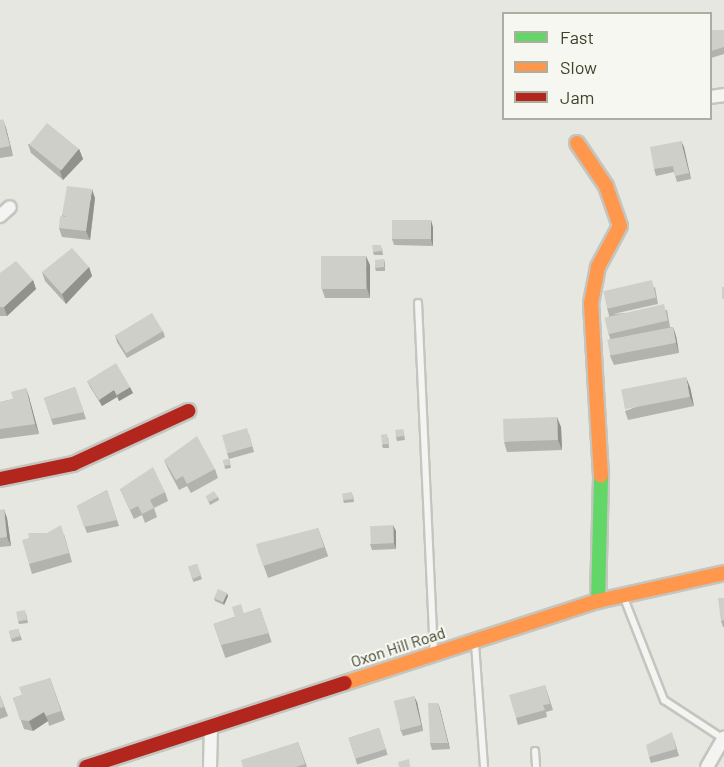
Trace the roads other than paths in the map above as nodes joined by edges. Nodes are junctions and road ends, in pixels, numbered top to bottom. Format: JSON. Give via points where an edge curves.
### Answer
{"nodes":[{"id":1,"x":577,"y":143,"type":"dead end"},
{"id":2,"x":10,"y":207,"type":"dead end"},
{"id":3,"x":0,"y":216,"type":"edge"},
{"id":4,"x":418,"y":303,"type":"dead end"},
{"id":5,"x":188,"y":411,"type":"dead end"},
{"id":6,"x":0,"y":479,"type":"edge"},
{"id":7,"x":724,"y":573,"type":"edge"},
{"id":8,"x":624,"y":594,"type":"junction"},
{"id":9,"x":598,"y":601,"type":"junction"},
{"id":10,"x":474,"y":640,"type":"junction"},
{"id":11,"x":434,"y":653,"type":"junction"},
{"id":12,"x":211,"y":726,"type":"junction"},
{"id":13,"x":723,"y":738,"type":"edge"},
{"id":14,"x":535,"y":751,"type":"dead end"},
{"id":15,"x":86,"y":767,"type":"edge"},
{"id":16,"x":210,"y":767,"type":"edge"},
{"id":17,"x":484,"y":767,"type":"edge"},
{"id":18,"x":536,"y":767,"type":"edge"},
{"id":19,"x":707,"y":767,"type":"edge"}],
"edges":[{"from":1,"to":9,"type":"street","via":[[606,186],[620,226],[598,267],[591,303],[603,505],[596,561]]},
{"from":2,"to":3,"type":"street"},
{"from":4,"to":11,"type":"lane"},
{"from":5,"to":6,"type":"street","via":[[73,464]]},
{"from":7,"to":8,"type":"street","name":"Oxon Hill Road"},
{"from":8,"to":9,"type":"street","name":"Oxon Hill Road"},
{"from":8,"to":13,"type":"lane","via":[[664,700]]},
{"from":9,"to":10,"type":"street","name":"Oxon Hill Road"},
{"from":10,"to":11,"type":"street","name":"Oxon Hill Road"},
{"from":10,"to":17,"type":"lane"},
{"from":11,"to":12,"type":"street","name":"Oxon Hill Road"},
{"from":12,"to":15,"type":"street","name":"Oxon Hill Road"},
{"from":12,"to":16,"type":"street"},
{"from":13,"to":19,"type":"street"},
{"from":14,"to":18,"type":"lane"}]}
